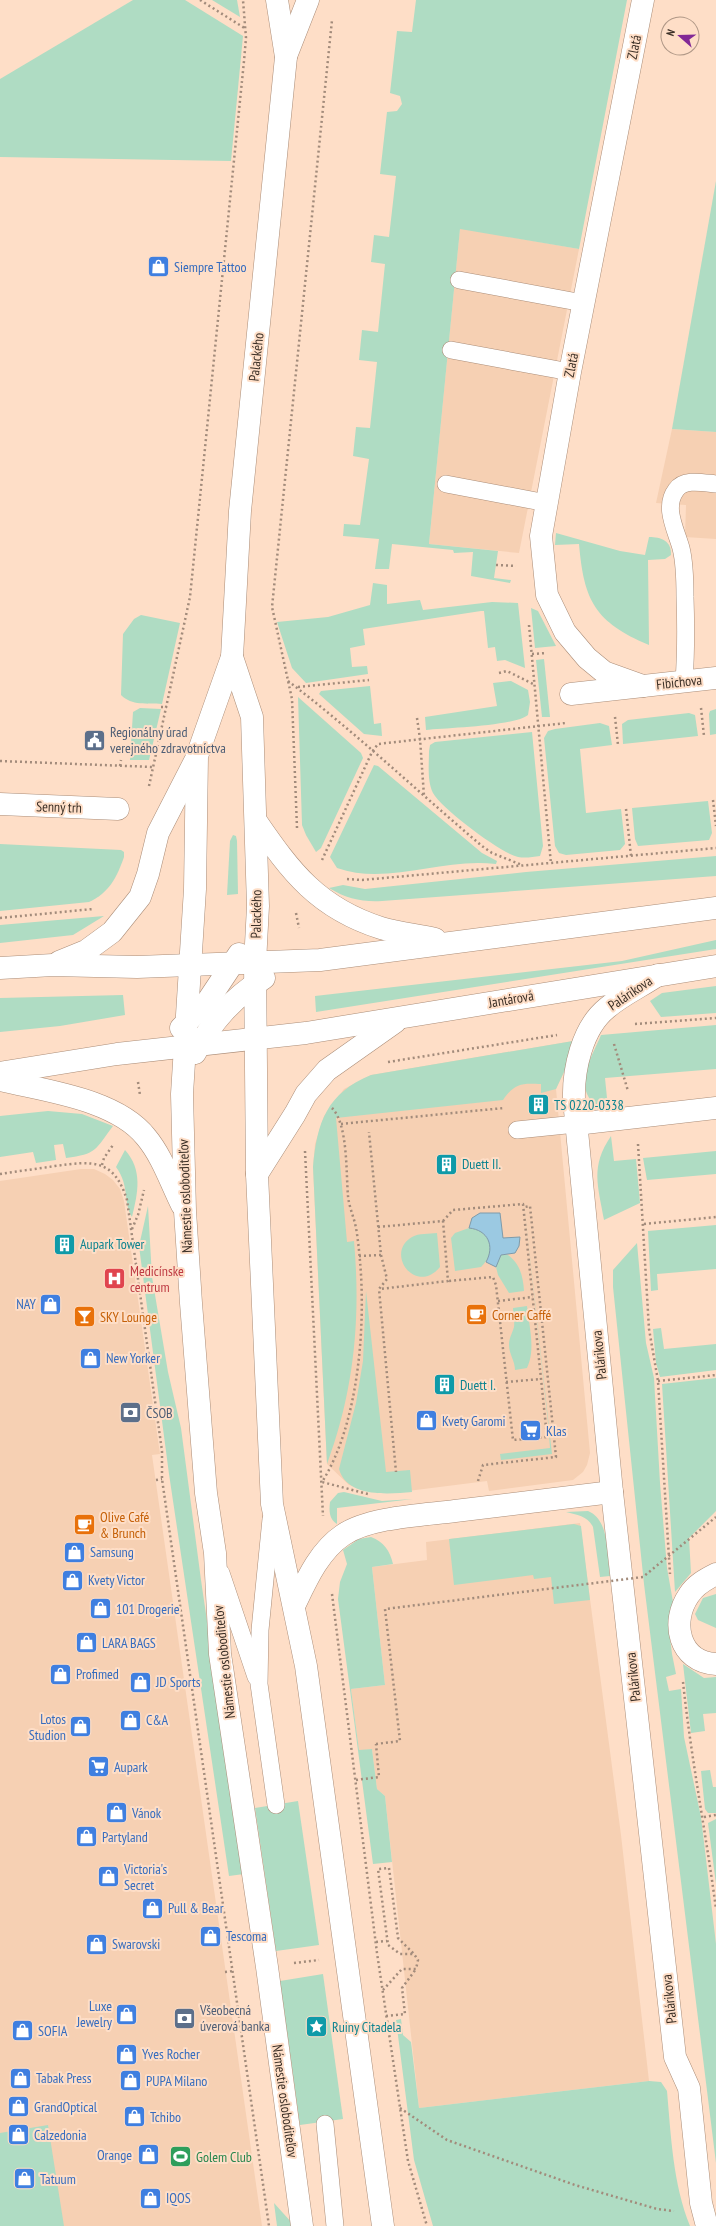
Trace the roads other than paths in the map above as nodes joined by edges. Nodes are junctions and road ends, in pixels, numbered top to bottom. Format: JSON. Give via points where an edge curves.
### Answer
{"nodes":[{"id":1,"x":277,"y":0,"type":"edge"},
{"id":2,"x":308,"y":0,"type":"edge"},
{"id":3,"x":643,"y":0,"type":"edge"},
{"id":4,"x":286,"y":57,"type":"junction"},
{"id":5,"x":459,"y":280,"type":"dead end"},
{"id":6,"x":583,"y":303,"type":"junction"},
{"id":7,"x":451,"y":350,"type":"dead end"},
{"id":8,"x":570,"y":372,"type":"junction"},
{"id":9,"x":446,"y":484,"type":"dead end"},
{"id":10,"x":716,"y":484,"type":"edge"},
{"id":11,"x":547,"y":503,"type":"junction"},
{"id":12,"x":232,"y":658,"type":"junction"},
{"id":13,"x":716,"y":678,"type":"edge"},
{"id":14,"x":684,"y":682,"type":"junction"},
{"id":15,"x":643,"y":686,"type":"junction"},
{"id":16,"x":570,"y":694,"type":"dead end"},
{"id":17,"x":198,"y":756,"type":"junction"},
{"id":18,"x":0,"y":804,"type":"edge"},
{"id":19,"x":118,"y":809,"type":"dead end"},
{"id":20,"x":256,"y":821,"type":"junction"},
{"id":21,"x":716,"y":908,"type":"edge"},
{"id":22,"x":452,"y":942,"type":"junction"},
{"id":23,"x":53,"y":965,"type":"junction"},
{"id":24,"x":716,"y":966,"type":"edge"},
{"id":25,"x":0,"y":968,"type":"edge"},
{"id":26,"x":248,"y":970,"type":"junction"},
{"id":27,"x":194,"y":972,"type":"junction"},
{"id":28,"x":658,"y":975,"type":"junction"},
{"id":29,"x":218,"y":1002,"type":"junction"},
{"id":30,"x":400,"y":1019,"type":"junction"},
{"id":31,"x":186,"y":1024,"type":"junction"},
{"id":32,"x":255,"y":1029,"type":"junction"},
{"id":33,"x":234,"y":1041,"type":"junction"},
{"id":34,"x":192,"y":1046,"type":"junction"},
{"id":35,"x":137,"y":1051,"type":"junction"},
{"id":36,"x":0,"y":1073,"type":"edge"},
{"id":37,"x":0,"y":1080,"type":"edge"},
{"id":38,"x":256,"y":1091,"type":"junction"},
{"id":39,"x":716,"y":1108,"type":"edge"},
{"id":40,"x":576,"y":1124,"type":"junction"},
{"id":41,"x":517,"y":1130,"type":"dead end"},
{"id":42,"x":257,"y":1174,"type":"junction"},
{"id":43,"x":185,"y":1211,"type":"junction"},
{"id":44,"x":612,"y":1492,"type":"junction"},
{"id":45,"x":272,"y":1504,"type":"junction"},
{"id":46,"x":215,"y":1553,"type":"junction"},
{"id":47,"x":716,"y":1574,"type":"edge"},
{"id":48,"x":294,"y":1606,"type":"junction"},
{"id":49,"x":716,"y":1664,"type":"edge"},
{"id":50,"x":259,"y":1684,"type":"junction"},
{"id":51,"x":276,"y":1805,"type":"dead end"},
{"id":52,"x":325,"y":2124,"type":"dead end"},
{"id":53,"x":706,"y":2221,"type":"edge"},
{"id":54,"x":302,"y":2226,"type":"edge"},
{"id":55,"x":336,"y":2226,"type":"edge"},
{"id":56,"x":383,"y":2226,"type":"edge"}],
"edges":[{"from":1,"to":4,"type":"street","name":"Palackého"},
{"from":2,"to":4,"type":"street","name":"Palackého"},
{"from":3,"to":6,"type":"street","name":"Zlatá"},
{"from":4,"to":12,"type":"street","name":"Palackého","via":[[240,511]]},
{"from":5,"to":6,"type":"lane"},
{"from":6,"to":8,"type":"street","name":"Zlatá"},
{"from":7,"to":8,"type":"lane"},
{"from":8,"to":11,"type":"street","name":"Zlatá"},
{"from":9,"to":11,"type":"lane"},
{"from":10,"to":14,"type":"lane","via":[[683,484],[676,488],[670,505],[684,571]]},
{"from":11,"to":15,"type":"street","name":"Zlatá","via":[[540,536],[547,595],[565,632],[587,658],[604,672]]},
{"from":12,"to":17,"type":"street","name":"Palackého"},
{"from":12,"to":20,"type":"street","name":"Palackého","via":[[252,717]]},
{"from":13,"to":14,"type":"street","name":"Fibichova"},
{"from":14,"to":15,"type":"street","name":"Fibichova"},
{"from":15,"to":16,"type":"street","name":"Fibichova"},
{"from":17,"to":23,"type":"street","via":[[158,833],[140,897],[112,932],[86,951]]},
{"from":17,"to":27,"type":"street","name":"Palackého"},
{"from":18,"to":19,"type":"street","name":"Senný trh"},
{"from":20,"to":22,"type":"street","via":[[288,867],[310,889],[334,906],[381,928]]},
{"from":20,"to":26,"type":"street","name":"Palackého","via":[[258,906]]},
{"from":21,"to":22,"type":"street"},
{"from":22,"to":26,"type":"street"},
{"from":23,"to":25,"type":"street"},
{"from":23,"to":27,"type":"street","via":[[137,967]]},
{"from":24,"to":28,"type":"street","name":"Jantárová"},
{"from":26,"to":27,"type":"street"},
{"from":26,"to":29,"type":"street"},
{"from":26,"to":29,"type":"street"},
{"from":26,"to":32,"type":"street","name":"Palackého"},
{"from":27,"to":29,"type":"street"},
{"from":27,"to":31,"type":"street"},
{"from":28,"to":30,"type":"street","name":"Jantárová"},
{"from":28,"to":40,"type":"street","name":"Palárikova","via":[[606,1008],[590,1027],[579,1056],[574,1080]]},
{"from":29,"to":31,"type":"street"},
{"from":29,"to":32,"type":"street"},
{"from":29,"to":33,"type":"street"},
{"from":29,"to":34,"type":"street"},
{"from":30,"to":32,"type":"street","name":"Jantárová","via":[[306,1033]]},
{"from":30,"to":42,"type":"street","via":[[327,1070],[306,1094]]},
{"from":31,"to":34,"type":"street"},
{"from":31,"to":35,"type":"street","via":[[173,1034]]},
{"from":32,"to":33,"type":"street","name":"Jantárová"},
{"from":32,"to":38,"type":"street","name":"Palackého"},
{"from":33,"to":34,"type":"street","name":"Jantárová"},
{"from":33,"to":38,"type":"street"},
{"from":34,"to":35,"type":"street","name":"Jantárová"},
{"from":34,"to":43,"type":"street","name":"Námestie osloboditeľov","via":[[182,1094]]},
{"from":35,"to":36,"type":"street"},
{"from":37,"to":43,"type":"street","via":[[102,1107],[130,1122],[152,1146]]},
{"from":38,"to":42,"type":"street","name":"Palackého"},
{"from":39,"to":40,"type":"street"},
{"from":40,"to":41,"type":"lane"},
{"from":40,"to":44,"type":"street","name":"Palárikova"},
{"from":42,"to":45,"type":"street"},
{"from":43,"to":46,"type":"street","name":"Námestie osloboditeľov","via":[[206,1493]]},
{"from":44,"to":48,"type":"street","via":[[403,1517],[359,1527],[333,1543],[309,1575]]},
{"from":44,"to":53,"type":"street","name":"Palárikova","via":[[675,2057],[689,2088],[701,2204]]},
{"from":45,"to":48,"type":"street"},
{"from":45,"to":50,"type":"lane","via":[[260,1630]]},
{"from":46,"to":50,"type":"lane","via":[[247,1656]]},
{"from":46,"to":54,"type":"street","name":"Námestie osloboditeľov","via":[[220,1654],[267,1967]]},
{"from":47,"to":49,"type":"street","via":[[700,1583],[688,1596],[678,1631],[688,1653],[706,1664]]},
{"from":48,"to":56,"type":"street","via":[[307,1674]]},
{"from":50,"to":51,"type":"lane"},
{"from":52,"to":55,"type":"lane"}]}
